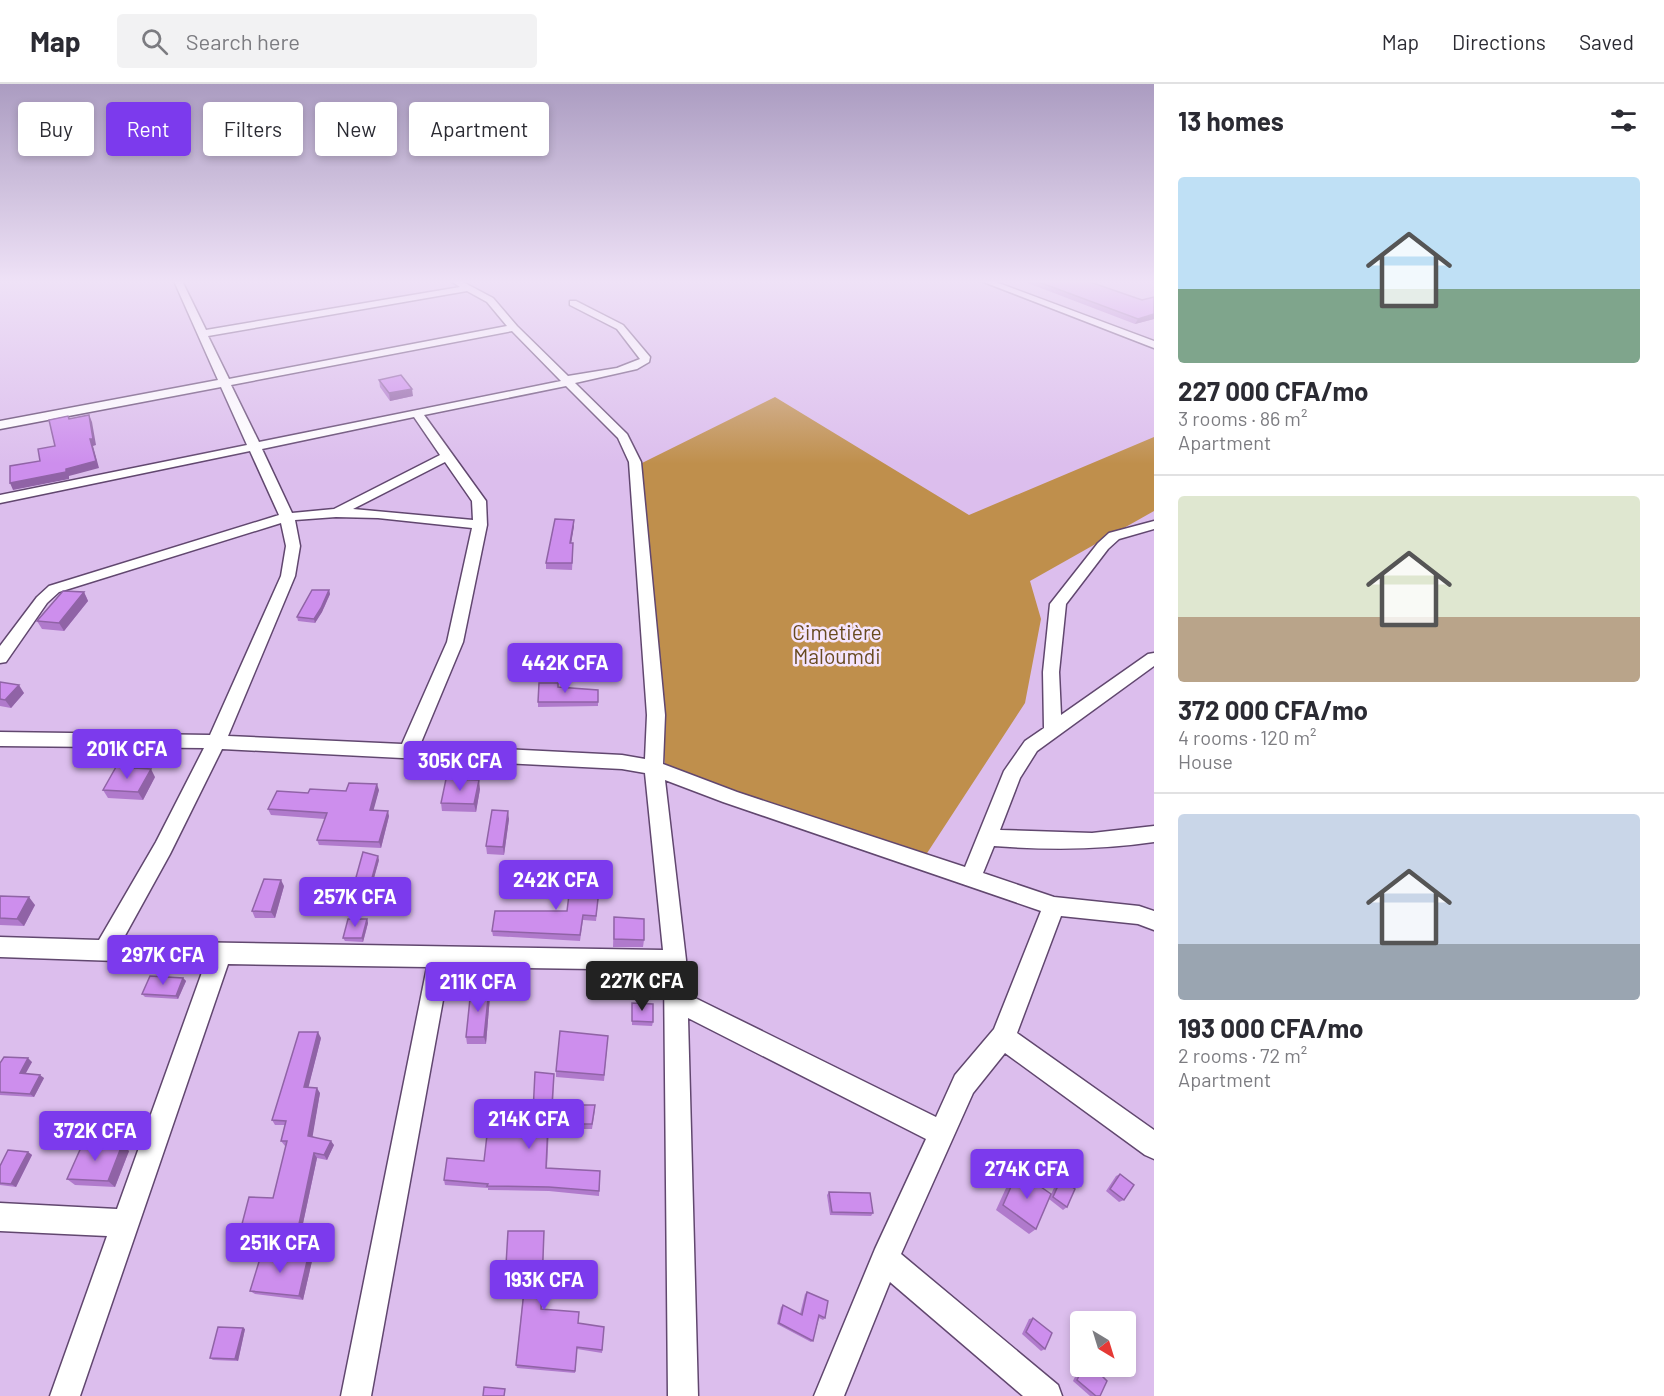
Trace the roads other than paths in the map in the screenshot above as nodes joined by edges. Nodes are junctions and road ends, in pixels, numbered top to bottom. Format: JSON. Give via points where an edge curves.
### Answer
{"nodes":[{"id":1,"x":206,"y":342,"type":"edge"},
{"id":2,"x":441,"y":342,"type":"edge"},
{"id":3,"x":529,"y":342,"type":"edge"},
{"id":4,"x":633,"y":342,"type":"edge"},
{"id":5,"x":569,"y":381,"type":"junction"},
{"id":6,"x":225,"y":384,"type":"junction"},
{"id":7,"x":417,"y":413,"type":"junction"},
{"id":8,"x":0,"y":425,"type":"edge"},
{"id":9,"x":255,"y":448,"type":"junction"},
{"id":10,"x":447,"y":456,"type":"junction"},
{"id":11,"x":0,"y":499,"type":"edge"},
{"id":12,"x":336,"y":513,"type":"junction"},
{"id":13,"x":287,"y":517,"type":"junction"},
{"id":14,"x":480,"y":525,"type":"junction"},
{"id":15,"x":1154,"y":525,"type":"edge"},
{"id":16,"x":0,"y":658,"type":"edge"},
{"id":17,"x":1154,"y":658,"type":"edge"},
{"id":18,"x":1053,"y":730,"type":"junction"},
{"id":19,"x":0,"y":739,"type":"edge"},
{"id":20,"x":216,"y":742,"type":"junction"},
{"id":21,"x":408,"y":752,"type":"junction"},
{"id":22,"x":654,"y":768,"type":"junction"},
{"id":23,"x":1154,"y":834,"type":"edge"},
{"id":24,"x":988,"y":837,"type":"junction"},
{"id":25,"x":971,"y":878,"type":"junction"},
{"id":26,"x":1054,"y":906,"type":"junction"},
{"id":27,"x":1154,"y":921,"type":"edge"},
{"id":28,"x":0,"y":946,"type":"edge"},
{"id":29,"x":106,"y":949,"type":"junction"},
{"id":30,"x":220,"y":954,"type":"junction"},
{"id":31,"x":440,"y":957,"type":"junction"},
{"id":32,"x":675,"y":960,"type":"junction"},
{"id":33,"x":676,"y":1000,"type":"junction"},
{"id":34,"x":1003,"y":1037,"type":"junction"},
{"id":35,"x":942,"y":1133,"type":"junction"},
{"id":36,"x":1154,"y":1146,"type":"edge"},
{"id":37,"x":0,"y":1217,"type":"edge"},
{"id":38,"x":126,"y":1223,"type":"junction"},
{"id":39,"x":885,"y":1259,"type":"junction"},
{"id":40,"x":66,"y":1396,"type":"edge"},
{"id":41,"x":356,"y":1396,"type":"edge"},
{"id":42,"x":683,"y":1396,"type":"edge"},
{"id":43,"x":829,"y":1396,"type":"edge"},
{"id":44,"x":1047,"y":1396,"type":"edge"}],
"edges":[{"from":1,"to":6,"type":"street"},
{"from":2,"to":6,"type":"street"},
{"from":3,"to":5,"type":"street"},
{"from":4,"to":5,"type":"street","via":[[645,360],[633,367]]},
{"from":5,"to":7,"type":"street"},
{"from":5,"to":22,"type":"street","via":[[623,436],[635,462],[656,715]]},
{"from":6,"to":8,"type":"street"},
{"from":6,"to":9,"type":"street"},
{"from":7,"to":9,"type":"street"},
{"from":7,"to":10,"type":"street"},
{"from":9,"to":11,"type":"street"},
{"from":9,"to":13,"type":"street"},
{"from":10,"to":12,"type":"street"},
{"from":10,"to":14,"type":"street","via":[[479,501]]},
{"from":12,"to":13,"type":"street"},
{"from":12,"to":14,"type":"street"},
{"from":13,"to":16,"type":"street","via":[[54,589]]},
{"from":13,"to":20,"type":"street","via":[[293,546],[288,576]]},
{"from":14,"to":21,"type":"street","via":[[455,642]]},
{"from":15,"to":18,"type":"street","via":[[1114,536],[1058,604],[1051,672]]},
{"from":17,"to":18,"type":"street"},
{"from":18,"to":24,"type":"street","via":[[1031,746],[1011,776]]},
{"from":19,"to":20,"type":"street"},
{"from":20,"to":21,"type":"street"},
{"from":20,"to":29,"type":"street"},
{"from":21,"to":22,"type":"street","via":[[622,762]]},
{"from":22,"to":25,"type":"street"},
{"from":22,"to":32,"type":"street"},
{"from":23,"to":24,"type":"street","via":[[1050,842]]},
{"from":24,"to":25,"type":"street"},
{"from":25,"to":26,"type":"street"},
{"from":26,"to":27,"type":"street","via":[[1139,915]]},
{"from":26,"to":34,"type":"street"},
{"from":28,"to":29,"type":"street"},
{"from":29,"to":30,"type":"street"},
{"from":30,"to":31,"type":"street"},
{"from":30,"to":38,"type":"street"},
{"from":31,"to":32,"type":"street"},
{"from":31,"to":41,"type":"street"},
{"from":32,"to":33,"type":"street"},
{"from":33,"to":35,"type":"street"},
{"from":33,"to":42,"type":"street"},
{"from":34,"to":35,"type":"street","via":[[964,1084]]},
{"from":34,"to":36,"type":"street"},
{"from":35,"to":39,"type":"street"},
{"from":37,"to":38,"type":"street"},
{"from":38,"to":40,"type":"street"},
{"from":39,"to":43,"type":"street"},
{"from":39,"to":44,"type":"street"}]}
